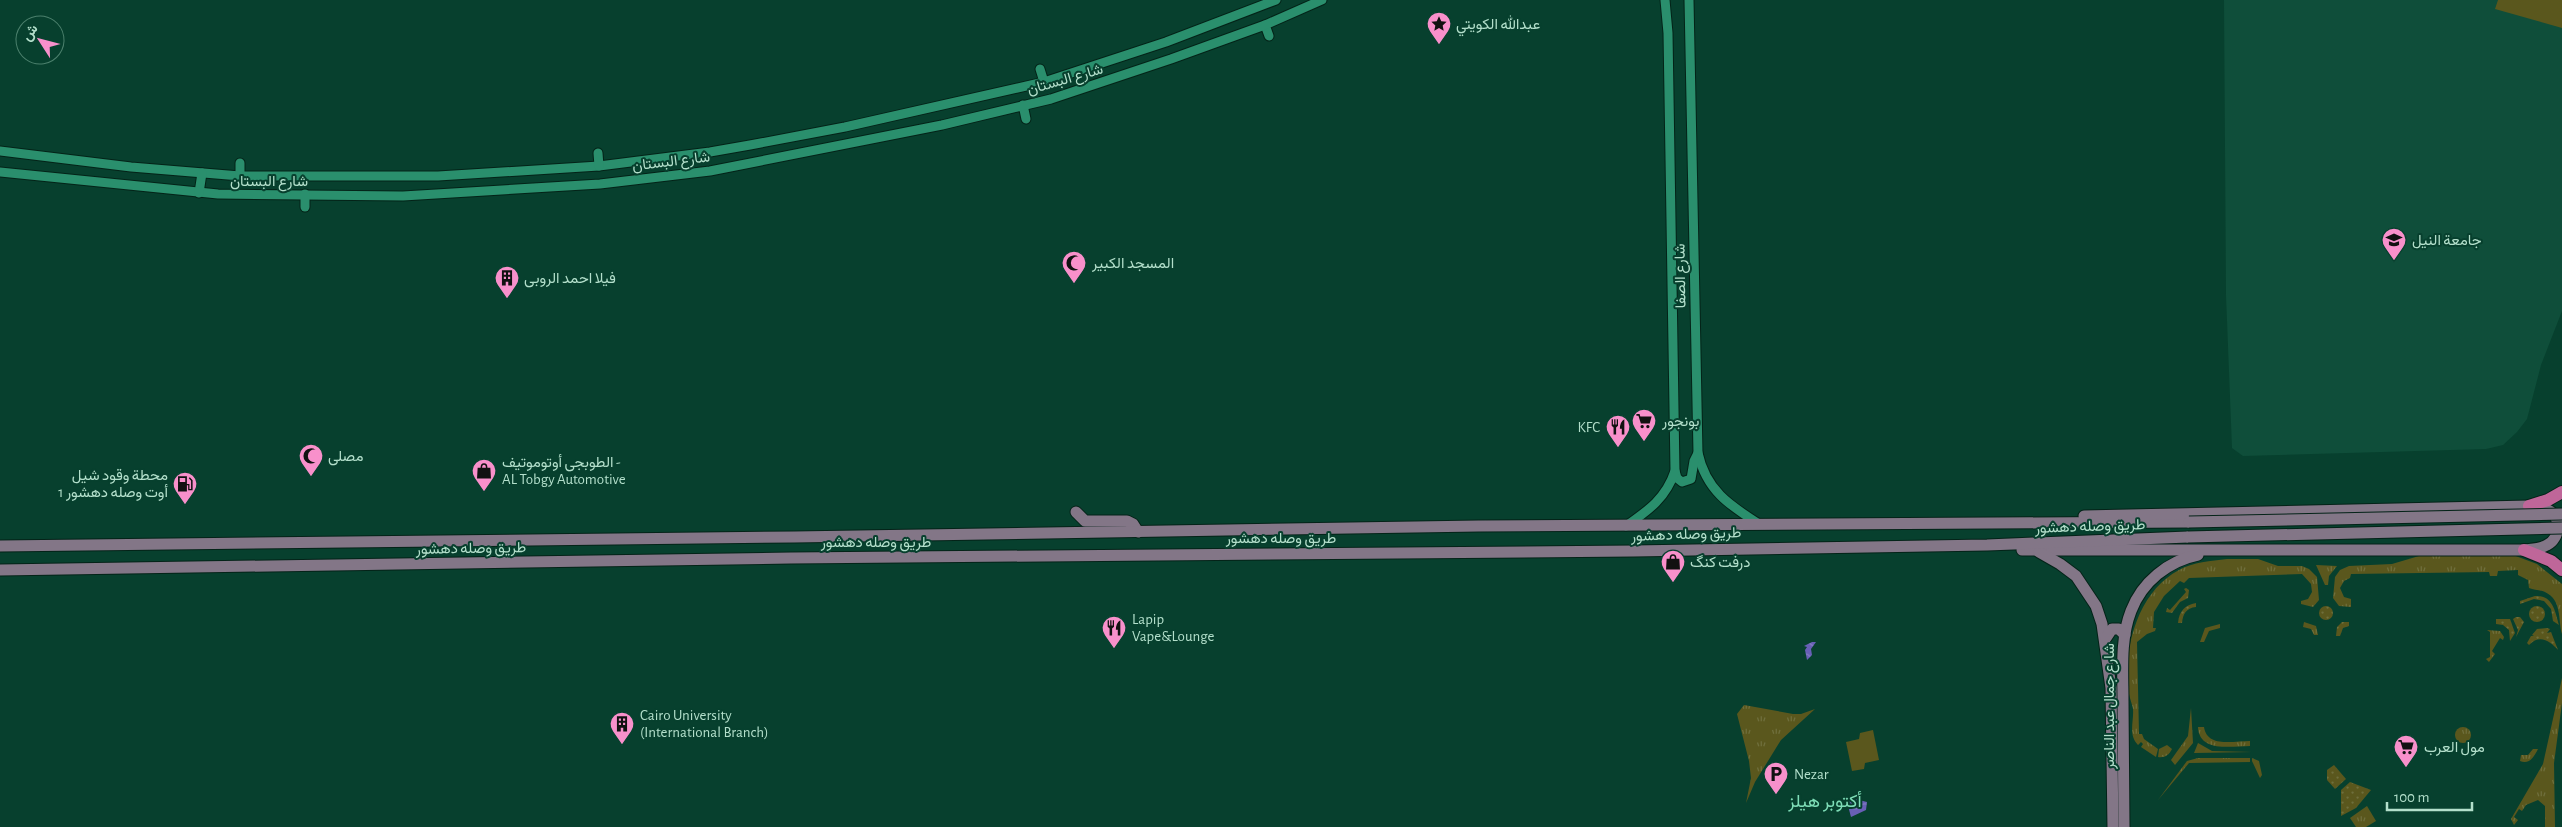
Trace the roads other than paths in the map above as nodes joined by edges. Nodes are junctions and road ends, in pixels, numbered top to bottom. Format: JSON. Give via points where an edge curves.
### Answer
{"nodes":[{"id":1,"x":1276,"y":0,"type":"edge"},
{"id":2,"x":1322,"y":0,"type":"edge"},
{"id":3,"x":1665,"y":0,"type":"edge"},
{"id":4,"x":1689,"y":0,"type":"edge"},
{"id":5,"x":1265,"y":25,"type":"junction"},
{"id":6,"x":1269,"y":36,"type":"dead end"},
{"id":7,"x":1040,"y":69,"type":"dead end"},
{"id":8,"x":1044,"y":82,"type":"junction"},
{"id":9,"x":1023,"y":105,"type":"junction"},
{"id":10,"x":843,"y":117,"type":"dead end"},
{"id":11,"x":1026,"y":119,"type":"dead end"},
{"id":12,"x":845,"y":127,"type":"junction"},
{"id":13,"x":0,"y":151,"type":"edge"},
{"id":14,"x":598,"y":153,"type":"dead end"},
{"id":15,"x":240,"y":163,"type":"dead end"},
{"id":16,"x":599,"y":166,"type":"junction"},
{"id":17,"x":0,"y":172,"type":"edge"},
{"id":18,"x":202,"y":173,"type":"junction"},
{"id":19,"x":240,"y":176,"type":"junction"},
{"id":20,"x":200,"y":193,"type":"junction"},
{"id":21,"x":305,"y":194,"type":"junction"},
{"id":22,"x":305,"y":207,"type":"dead end"},
{"id":23,"x":1698,"y":453,"type":"junction"},
{"id":24,"x":1675,"y":471,"type":"junction"},
{"id":25,"x":2562,"y":492,"type":"edge"},
{"id":26,"x":2528,"y":506,"type":"junction"},
{"id":27,"x":1076,"y":512,"type":"dead end"},
{"id":28,"x":2562,"y":514,"type":"edge"},
{"id":29,"x":1760,"y":525,"type":"junction"},
{"id":30,"x":1990,"y":525,"type":"junction"},
{"id":31,"x":1624,"y":527,"type":"junction"},
{"id":32,"x":2562,"y":528,"type":"edge"},
{"id":33,"x":1138,"y":532,"type":"junction"},
{"id":34,"x":823,"y":536,"type":"junction"},
{"id":35,"x":794,"y":537,"type":"junction"},
{"id":36,"x":1987,"y":545,"type":"junction"},
{"id":37,"x":0,"y":546,"type":"edge"},
{"id":38,"x":2220,"y":550,"type":"junction"},
{"id":39,"x":2524,"y":550,"type":"junction"},
{"id":40,"x":2036,"y":551,"type":"junction"},
{"id":41,"x":791,"y":558,"type":"junction"},
{"id":42,"x":824,"y":558,"type":"junction"},
{"id":43,"x":0,"y":570,"type":"edge"},
{"id":44,"x":2562,"y":570,"type":"edge"},
{"id":45,"x":2125,"y":634,"type":"junction"},
{"id":46,"x":2106,"y":638,"type":"junction"},
{"id":47,"x":2113,"y":827,"type":"edge"},
{"id":48,"x":2124,"y":827,"type":"edge"}],
"edges":[{"from":1,"to":8,"type":"street","name":"شارع البستان","via":[[1166,42]]},
{"from":2,"to":5,"type":"street","name":"شارع البستان"},
{"from":3,"to":24,"type":"street","name":"شارع الصفا"},
{"from":4,"to":23,"type":"street","name":"شارع الصفا"},
{"from":5,"to":6,"type":"street"},
{"from":5,"to":9,"type":"street","name":"شارع البستان","via":[[1097,84]]},
{"from":7,"to":8,"type":"street"},
{"from":8,"to":12,"type":"street","name":"شارع البستان"},
{"from":9,"to":11,"type":"street"},
{"from":9,"to":21,"type":"street","name":"شارع البستان","via":[[933,127],[710,171],[600,184],[437,195]]},
{"from":10,"to":12,"type":"street"},
{"from":12,"to":16,"type":"street","name":"شارع البستان","via":[[710,152]]},
{"from":13,"to":18,"type":"street","name":"شارع البستان"},
{"from":14,"to":16,"type":"street"},
{"from":15,"to":19,"type":"street"},
{"from":16,"to":19,"type":"street","name":"شارع البستان","via":[[421,176]]},
{"from":17,"to":20,"type":"street","name":"شارع البستان"},
{"from":18,"to":19,"type":"street","name":"شارع البستان"},
{"from":18,"to":20,"type":"street"},
{"from":20,"to":21,"type":"street","name":"شارع البستان"},
{"from":21,"to":22,"type":"street"},
{"from":23,"to":24,"type":"street","via":[[1689,481],[1679,480]]},
{"from":23,"to":29,"type":"street","name":"شارع الصفا","via":[[1713,490],[1730,506]]},
{"from":24,"to":31,"type":"street","name":"شارع الصفا","via":[[1661,500]]},
{"from":25,"to":26,"type":"highway"},
{"from":26,"to":30,"type":"main road","via":[[2010,518]]},
{"from":26,"to":39,"type":"main road","via":[[2552,512],[2558,530],[2550,544]]},
{"from":27,"to":33,"type":"main road","via":[[1085,520],[1127,521]]},
{"from":28,"to":30,"type":"main road","name":"طريق وصله دهشور","bridge":true},
{"from":29,"to":30,"type":"main road","name":"طريق وصله دهشور"},
{"from":29,"to":31,"type":"main road","name":"طريق وصله دهشور"},
{"from":31,"to":33,"type":"main road","name":"طريق وصله دهشور"},
{"from":32,"to":36,"type":"main road","name":"طريق وصله دهشور","bridge":true},
{"from":33,"to":34,"type":"main road","name":"طريق وصله دهشور"},
{"from":34,"to":35,"type":"main road","name":"طريق وصله دهشور"},
{"from":34,"to":42,"type":"main road","via":[[819,550]]},
{"from":35,"to":37,"type":"main road","name":"طريق وصله دهشور"},
{"from":35,"to":41,"type":"main road","via":[[795,550]]},
{"from":36,"to":40,"type":"main road"},
{"from":36,"to":42,"type":"main road","name":"طريق وصله دهشور"},
{"from":38,"to":39,"type":"main road"},
{"from":38,"to":40,"type":"main road"},
{"from":38,"to":45,"type":"main road","name":"شارع جمال عبد الناصر","via":[[2182,558],[2159,572],[2138,598]]},
{"from":39,"to":44,"type":"highway","via":[[2551,561]]},
{"from":40,"to":46,"type":"main road","name":"شارع جمال عبد الناصر","via":[[2076,576],[2096,606]]},
{"from":41,"to":42,"type":"main road","name":"طريق وصله دهشور"},
{"from":41,"to":43,"type":"main road","name":"طريق وصله دهشور"},
{"from":45,"to":46,"type":"main road","via":[[2116,628],[2109,631]]},
{"from":45,"to":48,"type":"main road","name":"شارع جمال عبد الناصر"},
{"from":46,"to":47,"type":"main road","name":"شارع جمال عبد الناصر","via":[[2112,725]]}]}
